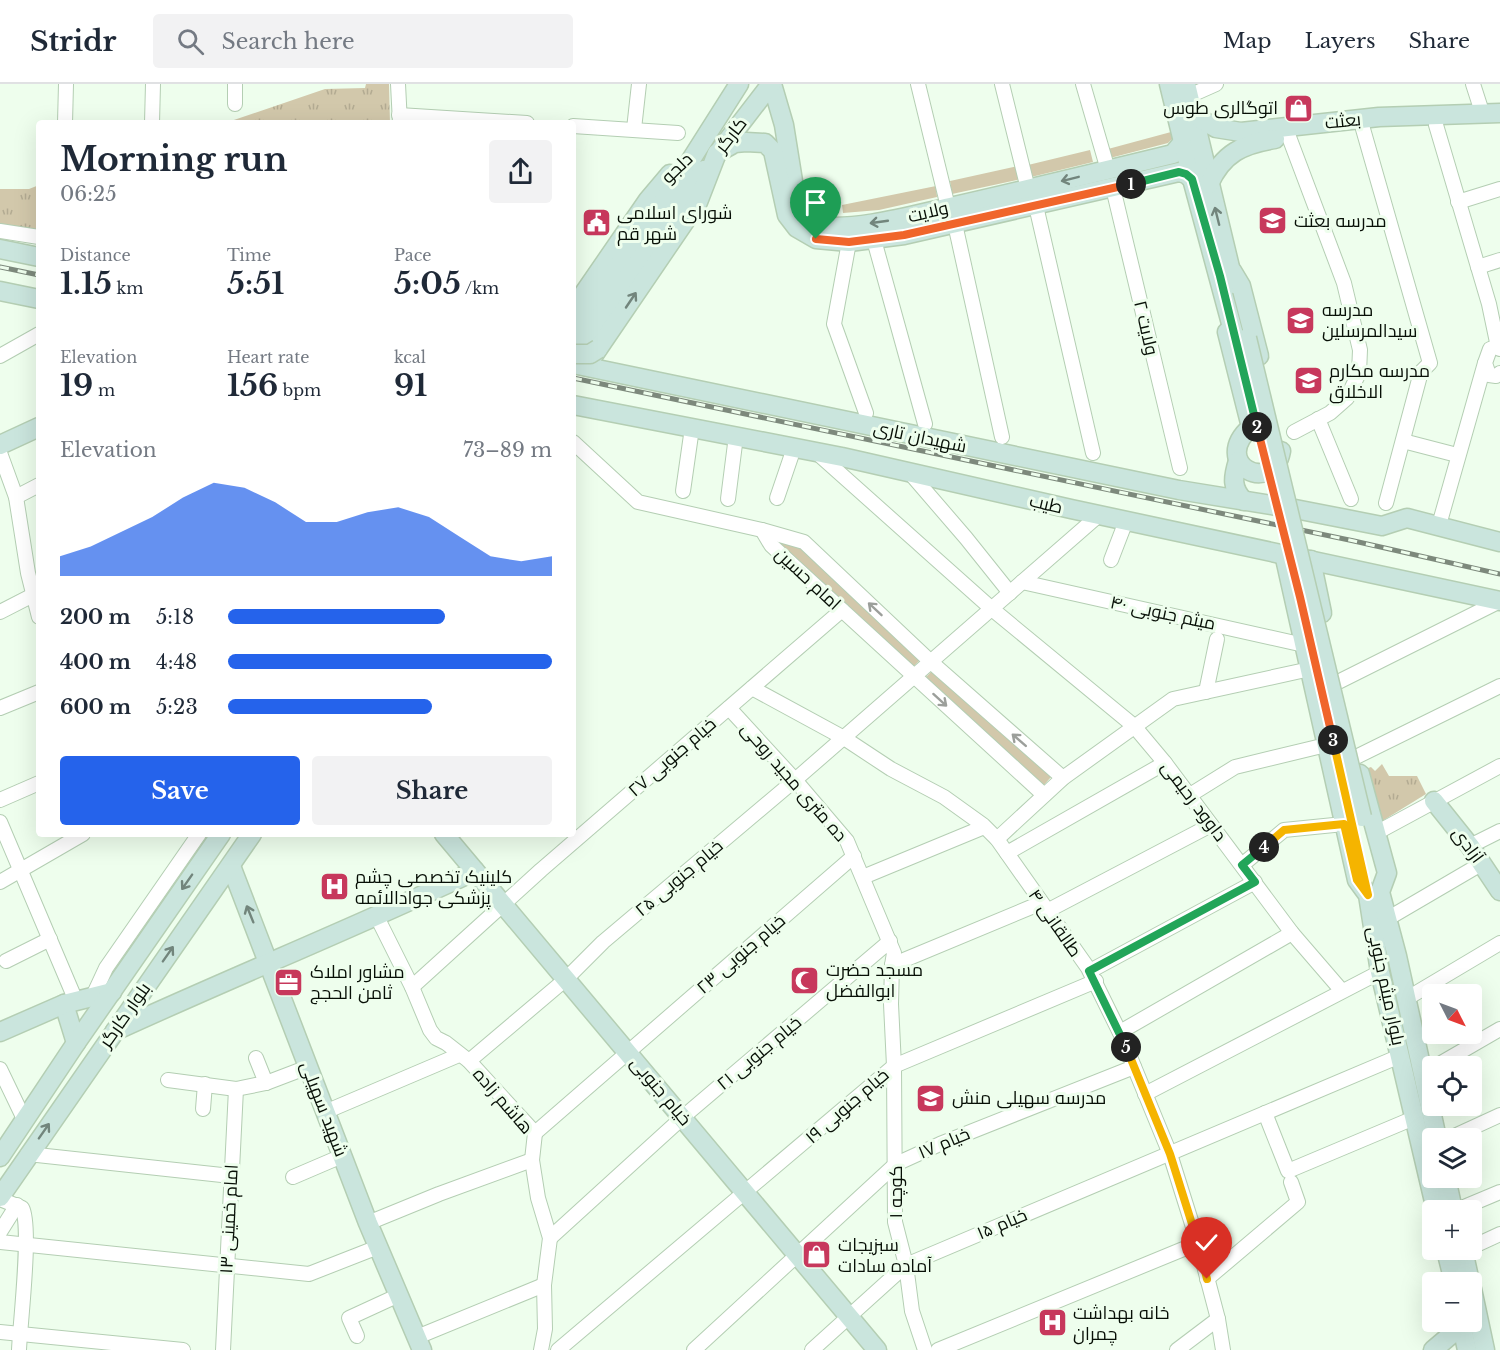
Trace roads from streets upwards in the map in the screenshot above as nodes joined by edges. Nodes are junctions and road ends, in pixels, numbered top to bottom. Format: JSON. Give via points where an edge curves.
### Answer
{"nodes":[{"id":1,"x":66,"y":84,"type":"edge"},
{"id":2,"x":153,"y":84,"type":"edge"},
{"id":3,"x":235,"y":84,"type":"edge"},
{"id":4,"x":398,"y":84,"type":"edge"},
{"id":5,"x":639,"y":84,"type":"edge"},
{"id":6,"x":772,"y":84,"type":"edge"},
{"id":7,"x":918,"y":84,"type":"edge"},
{"id":8,"x":1002,"y":84,"type":"edge"},
{"id":9,"x":1083,"y":84,"type":"edge"},
{"id":10,"x":1169,"y":84,"type":"edge"},
{"id":11,"x":1216,"y":84,"type":"edge"},
{"id":12,"x":1473,"y":84,"type":"edge"},
{"id":13,"x":738,"y":86,"type":"edge"},
{"id":14,"x":1189,"y":97,"type":"edge"},
{"id":15,"x":235,"y":104,"type":"dead end"},
{"id":16,"x":1491,"y":112,"type":"edge"},
{"id":17,"x":400,"y":119,"type":"edge"},
{"id":18,"x":65,"y":120,"type":"edge"},
{"id":19,"x":152,"y":120,"type":"edge"},
{"id":20,"x":432,"y":120,"type":"edge"},
{"id":21,"x":1500,"y":124,"type":"edge"},
{"id":22,"x":784,"y":125,"type":"junction"},
{"id":23,"x":1436,"y":125,"type":"junction"},
{"id":24,"x":576,"y":126,"type":"edge"},
{"id":25,"x":634,"y":129,"type":"junction"},
{"id":26,"x":1363,"y":129,"type":"junction"},
{"id":27,"x":678,"y":133,"type":"dead end"},
{"id":28,"x":1288,"y":137,"type":"junction"},
{"id":29,"x":1243,"y":139,"type":"junction"},
{"id":30,"x":765,"y":143,"type":"junction"},
{"id":31,"x":1178,"y":148,"type":"junction"},
{"id":32,"x":709,"y":149,"type":"junction"},
{"id":33,"x":1108,"y":170,"type":"junction"},
{"id":34,"x":1194,"y":178,"type":"junction"},
{"id":35,"x":1113,"y":188,"type":"junction"},
{"id":36,"x":1028,"y":189,"type":"junction"},
{"id":37,"x":1500,"y":189,"type":"edge"},
{"id":38,"x":1458,"y":202,"type":"junction"},
{"id":39,"x":1036,"y":206,"type":"junction"},
{"id":40,"x":948,"y":207,"type":"junction"},
{"id":41,"x":793,"y":213,"type":"junction"},
{"id":42,"x":955,"y":224,"type":"junction"},
{"id":43,"x":0,"y":231,"type":"edge"},
{"id":44,"x":817,"y":232,"type":"junction"},
{"id":45,"x":36,"y":237,"type":"edge"},
{"id":46,"x":874,"y":240,"type":"junction"},
{"id":47,"x":849,"y":242,"type":"junction"},
{"id":48,"x":0,"y":249,"type":"edge"},
{"id":49,"x":36,"y":256,"type":"edge"},
{"id":50,"x":1500,"y":260,"type":"edge"},
{"id":51,"x":1478,"y":267,"type":"junction"},
{"id":52,"x":1225,"y":271,"type":"junction"},
{"id":53,"x":0,"y":291,"type":"edge"},
{"id":54,"x":36,"y":298,"type":"edge"},
{"id":55,"x":576,"y":305,"type":"edge"},
{"id":56,"x":613,"y":327,"type":"junction"},
{"id":57,"x":1497,"y":330,"type":"edge"},
{"id":58,"x":36,"y":336,"type":"edge"},
{"id":59,"x":1499,"y":348,"type":"edge"},
{"id":60,"x":581,"y":351,"type":"edge"},
{"id":61,"x":0,"y":356,"type":"edge"},
{"id":62,"x":1485,"y":363,"type":"junction"},
{"id":63,"x":629,"y":375,"type":"junction"},
{"id":64,"x":1498,"y":376,"type":"edge"},
{"id":65,"x":579,"y":408,"type":"edge"},
{"id":66,"x":866,"y":413,"type":"dead end"},
{"id":67,"x":1318,"y":419,"type":"junction"},
{"id":68,"x":925,"y":424,"type":"dead end"},
{"id":69,"x":36,"y":428,"type":"edge"},
{"id":70,"x":692,"y":428,"type":"junction"},
{"id":71,"x":1294,"y":432,"type":"dead end"},
{"id":72,"x":736,"y":436,"type":"junction"},
{"id":73,"x":1002,"y":437,"type":"dead end"},
{"id":74,"x":1403,"y":441,"type":"junction"},
{"id":75,"x":0,"y":445,"type":"edge"},
{"id":76,"x":576,"y":445,"type":"edge"},
{"id":77,"x":1282,"y":446,"type":"junction"},
{"id":78,"x":794,"y":448,"type":"junction"},
{"id":79,"x":816,"y":452,"type":"junction"},
{"id":80,"x":0,"y":453,"type":"edge"},
{"id":81,"x":1093,"y":453,"type":"dead end"},
{"id":82,"x":1457,"y":455,"type":"junction"},
{"id":83,"x":1236,"y":464,"type":"junction"},
{"id":84,"x":1180,"y":468,"type":"dead end"},
{"id":85,"x":910,"y":473,"type":"junction"},
{"id":86,"x":36,"y":487,"type":"edge"},
{"id":87,"x":683,"y":491,"type":"dead end"},
{"id":88,"x":1209,"y":495,"type":"junction"},
{"id":89,"x":16,"y":497,"type":"junction"},
{"id":90,"x":777,"y":498,"type":"dead end"},
{"id":91,"x":728,"y":499,"type":"dead end"},
{"id":92,"x":1351,"y":499,"type":"dead end"},
{"id":93,"x":1244,"y":501,"type":"junction"},
{"id":94,"x":1386,"y":503,"type":"dead end"},
{"id":95,"x":1294,"y":509,"type":"junction"},
{"id":96,"x":1099,"y":515,"type":"junction"},
{"id":97,"x":1126,"y":521,"type":"junction"},
{"id":98,"x":1439,"y":525,"type":"junction"},
{"id":99,"x":762,"y":530,"type":"junction"},
{"id":100,"x":1500,"y":542,"type":"edge"},
{"id":101,"x":1284,"y":554,"type":"junction"},
{"id":102,"x":1112,"y":560,"type":"dead end"},
{"id":103,"x":1311,"y":560,"type":"junction"},
{"id":104,"x":1022,"y":582,"type":"junction"},
{"id":105,"x":1010,"y":593,"type":"junction"},
{"id":106,"x":1317,"y":593,"type":"junction"},
{"id":107,"x":36,"y":594,"type":"edge"},
{"id":108,"x":1293,"y":598,"type":"junction"},
{"id":109,"x":1500,"y":601,"type":"edge"},
{"id":110,"x":992,"y":609,"type":"junction"},
{"id":111,"x":842,"y":610,"type":"junction"},
{"id":112,"x":0,"y":612,"type":"edge"},
{"id":113,"x":1217,"y":639,"type":"dead end"},
{"id":114,"x":1304,"y":645,"type":"junction"},
{"id":115,"x":931,"y":662,"type":"junction"},
{"id":116,"x":1310,"y":669,"type":"junction"},
{"id":117,"x":914,"y":677,"type":"junction"},
{"id":118,"x":1338,"y":682,"type":"junction"},
{"id":119,"x":1500,"y":686,"type":"edge"},
{"id":120,"x":752,"y":688,"type":"junction"},
{"id":121,"x":1206,"y":692,"type":"junction"},
{"id":122,"x":36,"y":693,"type":"edge"},
{"id":123,"x":0,"y":708,"type":"edge"},
{"id":124,"x":729,"y":708,"type":"junction"},
{"id":125,"x":1134,"y":726,"type":"junction"},
{"id":126,"x":844,"y":738,"type":"junction"},
{"id":127,"x":1326,"y":746,"type":"junction"},
{"id":128,"x":1356,"y":757,"type":"junction"},
{"id":129,"x":1166,"y":763,"type":"junction"},
{"id":130,"x":1500,"y":766,"type":"edge"},
{"id":131,"x":1063,"y":778,"type":"junction"},
{"id":132,"x":795,"y":780,"type":"junction"},
{"id":133,"x":36,"y":784,"type":"edge"},
{"id":134,"x":1044,"y":795,"type":"junction"},
{"id":135,"x":1190,"y":795,"type":"junction"},
{"id":136,"x":0,"y":800,"type":"edge"},
{"id":137,"x":1434,"y":801,"type":"junction"},
{"id":138,"x":1352,"y":821,"type":"junction"},
{"id":139,"x":0,"y":822,"type":"edge"},
{"id":140,"x":1211,"y":825,"type":"junction"},
{"id":141,"x":984,"y":827,"type":"junction"},
{"id":142,"x":1500,"y":831,"type":"edge"},
{"id":143,"x":1376,"y":833,"type":"junction"},
{"id":144,"x":78,"y":837,"type":"edge"},
{"id":145,"x":210,"y":837,"type":"edge"},
{"id":146,"x":210,"y":837,"type":"edge"},
{"id":147,"x":250,"y":837,"type":"edge"},
{"id":148,"x":447,"y":837,"type":"edge"},
{"id":149,"x":997,"y":839,"type":"junction"},
{"id":150,"x":1470,"y":846,"type":"junction"},
{"id":151,"x":1007,"y":853,"type":"junction"},
{"id":152,"x":854,"y":856,"type":"junction"},
{"id":153,"x":1481,"y":864,"type":"junction"},
{"id":154,"x":1242,"y":865,"type":"junction"},
{"id":155,"x":231,"y":866,"type":"junction"},
{"id":156,"x":21,"y":871,"type":"junction"},
{"id":157,"x":475,"y":871,"type":"junction"},
{"id":158,"x":863,"y":877,"type":"junction"},
{"id":159,"x":0,"y":882,"type":"edge"},
{"id":160,"x":1255,"y":882,"type":"junction"},
{"id":161,"x":1498,"y":885,"type":"edge"},
{"id":162,"x":1374,"y":893,"type":"junction"},
{"id":163,"x":504,"y":905,"type":"junction"},
{"id":164,"x":1044,"y":907,"type":"junction"},
{"id":165,"x":377,"y":917,"type":"junction"},
{"id":166,"x":1388,"y":919,"type":"junction"},
{"id":167,"x":1292,"y":933,"type":"junction"},
{"id":168,"x":50,"y":939,"type":"junction"},
{"id":169,"x":890,"y":941,"type":"junction"},
{"id":170,"x":1500,"y":943,"type":"edge"},
{"id":171,"x":6,"y":961,"type":"dead end"},
{"id":172,"x":268,"y":961,"type":"junction"},
{"id":173,"x":892,"y":965,"type":"junction"},
{"id":174,"x":1380,"y":972,"type":"junction"},
{"id":175,"x":1092,"y":976,"type":"junction"},
{"id":176,"x":566,"y":979,"type":"junction"},
{"id":177,"x":412,"y":987,"type":"junction"},
{"id":178,"x":1342,"y":991,"type":"junction"},
{"id":179,"x":112,"y":992,"type":"junction"},
{"id":180,"x":1406,"y":999,"type":"junction"},
{"id":181,"x":78,"y":1000,"type":"junction"},
{"id":182,"x":1500,"y":1029,"type":"edge"},
{"id":183,"x":0,"y":1032,"type":"edge"},
{"id":184,"x":114,"y":1032,"type":"junction"},
{"id":185,"x":1120,"y":1032,"type":"junction"},
{"id":186,"x":76,"y":1042,"type":"junction"},
{"id":187,"x":628,"y":1053,"type":"junction"},
{"id":188,"x":1400,"y":1056,"type":"junction"},
{"id":189,"x":1426,"y":1056,"type":"edge"},
{"id":190,"x":1455,"y":1056,"type":"edge"},
{"id":191,"x":255,"y":1058,"type":"dead end"},
{"id":192,"x":464,"y":1058,"type":"junction"},
{"id":193,"x":894,"y":1066,"type":"junction"},
{"id":194,"x":308,"y":1067,"type":"junction"},
{"id":195,"x":1134,"y":1067,"type":"junction"},
{"id":196,"x":0,"y":1069,"type":"edge"},
{"id":197,"x":168,"y":1080,"type":"dead end"},
{"id":198,"x":267,"y":1083,"type":"junction"},
{"id":199,"x":205,"y":1084,"type":"junction"},
{"id":200,"x":236,"y":1089,"type":"junction"},
{"id":201,"x":1145,"y":1094,"type":"junction"},
{"id":202,"x":203,"y":1109,"type":"dead end"},
{"id":203,"x":325,"y":1112,"type":"junction"},
{"id":204,"x":1265,"y":1113,"type":"junction"},
{"id":205,"x":1500,"y":1115,"type":"edge"},
{"id":206,"x":683,"y":1118,"type":"junction"},
{"id":207,"x":1414,"y":1118,"type":"junction"},
{"id":208,"x":26,"y":1121,"type":"junction"},
{"id":209,"x":1472,"y":1128,"type":"edge"},
{"id":210,"x":535,"y":1133,"type":"junction"},
{"id":211,"x":28,"y":1154,"type":"junction"},
{"id":212,"x":1170,"y":1154,"type":"junction"},
{"id":213,"x":342,"y":1156,"type":"junction"},
{"id":214,"x":0,"y":1157,"type":"edge"},
{"id":215,"x":532,"y":1160,"type":"junction"},
{"id":216,"x":896,"y":1164,"type":"junction"},
{"id":217,"x":231,"y":1176,"type":"junction"},
{"id":218,"x":293,"y":1177,"type":"dead end"},
{"id":219,"x":1291,"y":1182,"type":"dead end"},
{"id":220,"x":1500,"y":1192,"type":"edge"},
{"id":221,"x":746,"y":1193,"type":"junction"},
{"id":222,"x":0,"y":1198,"type":"edge"},
{"id":223,"x":1434,"y":1200,"type":"edge"},
{"id":224,"x":1480,"y":1200,"type":"edge"},
{"id":225,"x":17,"y":1205,"type":"junction"},
{"id":226,"x":368,"y":1223,"type":"junction"},
{"id":227,"x":0,"y":1232,"type":"edge"},
{"id":228,"x":1500,"y":1234,"type":"edge"},
{"id":229,"x":550,"y":1238,"type":"junction"},
{"id":230,"x":1482,"y":1241,"type":"edge"},
{"id":231,"x":0,"y":1242,"type":"edge"},
{"id":232,"x":1198,"y":1243,"type":"junction"},
{"id":233,"x":26,"y":1245,"type":"junction"},
{"id":234,"x":378,"y":1247,"type":"junction"},
{"id":235,"x":797,"y":1255,"type":"junction"},
{"id":236,"x":228,"y":1265,"type":"junction"},
{"id":237,"x":906,"y":1265,"type":"junction"},
{"id":238,"x":1207,"y":1279,"type":"junction"},
{"id":239,"x":544,"y":1285,"type":"junction"},
{"id":240,"x":399,"y":1295,"type":"junction"},
{"id":241,"x":849,"y":1317,"type":"junction"},
{"id":242,"x":1218,"y":1319,"type":"junction"},
{"id":243,"x":0,"y":1332,"type":"edge"},
{"id":244,"x":1456,"y":1332,"type":"edge"},
{"id":245,"x":20,"y":1334,"type":"junction"},
{"id":246,"x":357,"y":1336,"type":"dead end"},
{"id":247,"x":419,"y":1344,"type":"edge"},
{"id":248,"x":80,"y":1345,"type":"edge"},
{"id":249,"x":19,"y":1350,"type":"edge"},
{"id":250,"x":183,"y":1350,"type":"edge"},
{"id":251,"x":223,"y":1350,"type":"edge"},
{"id":252,"x":541,"y":1350,"type":"edge"},
{"id":253,"x":558,"y":1350,"type":"edge"},
{"id":254,"x":694,"y":1350,"type":"edge"},
{"id":255,"x":812,"y":1350,"type":"edge"},
{"id":256,"x":877,"y":1350,"type":"edge"},
{"id":257,"x":925,"y":1350,"type":"edge"},
{"id":258,"x":938,"y":1350,"type":"edge"},
{"id":259,"x":1177,"y":1350,"type":"edge"},
{"id":260,"x":1223,"y":1350,"type":"edge"},
{"id":261,"x":1433,"y":1350,"type":"edge"}],
"edges":[{"from":1,"to":18,"type":"street"},
{"from":2,"to":19,"type":"street"},
{"from":3,"to":15,"type":"street"},
{"from":4,"to":17,"type":"street"},
{"from":5,"to":25,"type":"street"},
{"from":6,"to":22,"type":"street"},
{"from":6,"to":32,"type":"street","name":"کارگر"},
{"from":7,"to":40,"type":"street"},
{"from":8,"to":36,"type":"street"},
{"from":9,"to":33,"type":"street"},
{"from":10,"to":31,"type":"street"},
{"from":11,"to":14,"type":"street"},
{"from":12,"to":16,"type":"street"},
{"from":13,"to":32,"type":"street"},
{"from":14,"to":29,"type":"street","name":"بعثت","via":[[1200,119]]},
{"from":14,"to":34,"type":"street","via":[[1203,153]]},
{"from":16,"to":29,"type":"street","name":"بعثت","via":[[1379,117]]},
{"from":17,"to":20,"type":"street"},
{"from":21,"to":23,"type":"street","name":"بعثت"},
{"from":22,"to":30,"type":"street","via":[[771,129]]},
{"from":22,"to":41,"type":"street"},
{"from":23,"to":26,"type":"street","name":"بعثت"},
{"from":23,"to":38,"type":"street"},
{"from":24,"to":25,"type":"street"},
{"from":25,"to":27,"type":"street"},
{"from":26,"to":28,"type":"street","name":"بعثت"},
{"from":26,"to":74,"type":"street","via":[[1430,363],[1421,372]]},
{"from":28,"to":29,"type":"street","name":"بعثت"},
{"from":28,"to":67,"type":"street","via":[[1344,283],[1360,350],[1359,373],[1353,389],[1340,405]]},
{"from":29,"to":34,"type":"street","name":"بعثت","via":[[1215,171]]},
{"from":30,"to":32,"type":"street","via":[[735,143]]},
{"from":30,"to":41,"type":"street","via":[[773,151]]},
{"from":31,"to":33,"type":"street","name":"ولایت"},
{"from":31,"to":34,"type":"street","via":[[1181,164]]},
{"from":32,"to":55,"type":"street","name":"دلجو","via":[[662,181]]},
{"from":56,"to":32,"type":"street","one_way":true,"via":[[698,202]]},
{"from":32,"to":60,"type":"street","name":"کارگر"},
{"from":33,"to":36,"type":"street","name":"ولایت","one_way":true},
{"from":34,"to":35,"type":"street","name":"ولایت"},
{"from":34,"to":52,"type":"street"},
{"from":35,"to":39,"type":"street","name":"ولایت"},
{"from":35,"to":84,"type":"street","name":"ولایت ۲"},
{"from":36,"to":40,"type":"street","name":"ولایت"},
{"from":37,"to":38,"type":"street"},
{"from":38,"to":51,"type":"street"},
{"from":39,"to":42,"type":"street","name":"ولایت"},
{"from":39,"to":81,"type":"street"},
{"from":40,"to":44,"type":"street","name":"ولایت","one_way":true},
{"from":41,"to":44,"type":"street","via":[[797,228]]},
{"from":42,"to":46,"type":"street","name":"ولایت"},
{"from":42,"to":73,"type":"street"},
{"from":43,"to":45,"type":"street"},
{"from":44,"to":47,"type":"street","name":"ولایت"},
{"from":46,"to":47,"type":"street","name":"ولایت"},
{"from":46,"to":68,"type":"street"},
{"from":47,"to":66,"type":"street","via":[[834,324]]},
{"from":48,"to":49,"type":"street"},
{"from":50,"to":51,"type":"street"},
{"from":51,"to":57,"type":"street"},
{"from":52,"to":77,"type":"street","via":[[1241,286]]},
{"from":52,"to":83,"type":"street","via":[[1218,295],[1251,427],[1238,443]]},
{"from":52,"to":138,"type":"street","bridge":true},
{"from":53,"to":54,"type":"street"},
{"from":56,"to":60,"type":"street"},
{"from":56,"to":63,"type":"street","via":[[611,356]]},
{"from":57,"to":59,"type":"street"},
{"from":58,"to":61,"type":"street"},
{"from":59,"to":62,"type":"street","via":[[1490,349]]},
{"from":60,"to":63,"type":"street","name":"شهیدان تاری"},
{"from":62,"to":64,"type":"street","via":[[1487,373]]},
{"from":62,"to":82,"type":"street"},
{"from":63,"to":88,"type":"street","name":"شهیدان تاری"},
{"from":65,"to":70,"type":"street","name":"طیب"},
{"from":67,"to":71,"type":"street"},
{"from":67,"to":92,"type":"street"},
{"from":69,"to":75,"type":"street"},
{"from":70,"to":72,"type":"street","name":"طیب"},
{"from":70,"to":87,"type":"street"},
{"from":72,"to":78,"type":"street","name":"طیب"},
{"from":72,"to":91,"type":"street"},
{"from":74,"to":82,"type":"street"},
{"from":74,"to":94,"type":"street"},
{"from":76,"to":99,"type":"street","via":[[638,502]]},
{"from":77,"to":83,"type":"street","via":[[1278,463],[1271,471],[1250,472]]},
{"from":77,"to":95,"type":"street"},
{"from":78,"to":79,"type":"street","name":"طیب"},
{"from":78,"to":90,"type":"street"},
{"from":79,"to":85,"type":"street","name":"طیب"},
{"from":79,"to":110,"type":"street","name":"داوود رحیمی"},
{"from":80,"to":89,"type":"street"},
{"from":82,"to":98,"type":"street"},
{"from":83,"to":88,"type":"street","via":[[1222,489]]},
{"from":83,"to":93,"type":"street","via":[[1234,487]]},
{"from":85,"to":96,"type":"street","name":"طیب"},
{"from":85,"to":105,"type":"street"},
{"from":86,"to":89,"type":"street"},
{"from":88,"to":93,"type":"street","name":"شهیدان تاری"},
{"from":89,"to":107,"type":"street"},
{"from":93,"to":95,"type":"street","name":"شهیدان تاری"},
{"from":95,"to":98,"type":"street","name":"شهیدان تاری","via":[[1382,526],[1407,518]]},
{"from":96,"to":97,"type":"street","name":"طیب"},
{"from":96,"to":104,"type":"street","name":"خیام جنوبی ۲۵"},
{"from":97,"to":101,"type":"street","name":"طیب"},
{"from":97,"to":102,"type":"street"},
{"from":98,"to":100,"type":"street","name":"شهیدان تاری"},
{"from":99,"to":111,"type":"street","name":"امام حسین","via":[[767,542]]},
{"from":115,"to":99,"type":"street","name":"امام حسین","one_way":true,"via":[[804,542]]},
{"from":101,"to":103,"type":"street","name":"طیب"},
{"from":101,"to":108,"type":"street"},
{"from":103,"to":106,"type":"street","name":"بلوار میثم جنوبی"},
{"from":103,"to":109,"type":"street","name":"طیب"},
{"from":104,"to":105,"type":"street","name":"خیام جنوبی ۲۵"},
{"from":104,"to":114,"type":"street","name":"میثم جنوبی ۴۰"},
{"from":105,"to":110,"type":"street","name":"خیام جنوبی ۲۵"},
{"from":106,"to":108,"type":"street","via":[[1307,585],[1295,591]]},
{"from":106,"to":118,"type":"street","name":"بلوار میثم جنوبی"},
{"from":107,"to":112,"type":"street"},
{"from":108,"to":114,"type":"street"},
{"from":109,"to":118,"type":"street"},
{"from":110,"to":115,"type":"street","name":"خیام جنوبی ۲۵"},
{"from":110,"to":125,"type":"street","name":"داوود رحیمی"},
{"from":111,"to":117,"type":"street","name":"امام حسین"},
{"from":111,"to":120,"type":"street","name":"خیام جنوبی ۲۷"},
{"from":113,"to":121,"type":"street"},
{"from":114,"to":116,"type":"street"},
{"from":115,"to":117,"type":"street","name":"خیام جنوبی ۲۵"},
{"from":131,"to":115,"type":"street","name":"امام حسین","one_way":true},
{"from":116,"to":121,"type":"street"},
{"from":116,"to":127,"type":"street"},
{"from":117,"to":126,"type":"street","name":"خیام جنوبی ۲۵"},
{"from":117,"to":134,"type":"street","name":"امام حسین","one_way":true},
{"from":118,"to":128,"type":"street","name":"بلوار میثم جنوبی"},
{"from":119,"to":128,"type":"street"},
{"from":120,"to":124,"type":"street","name":"خیام جنوبی ۲۷"},
{"from":120,"to":126,"type":"street","name":"طالقانی ۴"},
{"from":121,"to":125,"type":"street","via":[[1173,699]]},
{"from":122,"to":123,"type":"street"},
{"from":124,"to":132,"type":"street","name":"ده متری مجید روحی"},
{"from":124,"to":163,"type":"street","name":"خیام جنوبی ۲۷"},
{"from":125,"to":129,"type":"street","name":"داوود رحیمی"},
{"from":125,"to":131,"type":"street"},
{"from":126,"to":132,"type":"street","name":"خیام جنوبی ۲۵"},
{"from":126,"to":141,"type":"street","name":"طالقانی ۴","via":[[944,797]]},
{"from":127,"to":135,"type":"street","via":[[1235,767]]},
{"from":127,"to":138,"type":"street"},
{"from":128,"to":143,"type":"street","name":"بلوار میثم جنوبی"},
{"from":129,"to":135,"type":"street","name":"داوود رحیمی"},
{"from":129,"to":151,"type":"street"},
{"from":130,"to":137,"type":"street"},
{"from":131,"to":134,"type":"street"},
{"from":132,"to":152,"type":"street","name":"ده متری مجید روحی","via":[[847,841]]},
{"from":132,"to":176,"type":"street","name":"خیام جنوبی ۲۵","via":[[603,942]]},
{"from":133,"to":136,"type":"street"},
{"from":134,"to":149,"type":"street"},
{"from":135,"to":140,"type":"street","name":"داوود رحیمی"},
{"from":137,"to":143,"type":"street"},
{"from":137,"to":150,"type":"street","name":"آزادی"},
{"from":138,"to":154,"type":"street","via":[[1284,830]]},
{"from":138,"to":162,"type":"street"},
{"from":139,"to":156,"type":"street"},
{"from":140,"to":154,"type":"street","name":"داوود رحیمی"},
{"from":140,"to":164,"type":"street"},
{"from":141,"to":149,"type":"street","name":"طالقانی ۴"},
{"from":141,"to":158,"type":"street"},
{"from":142,"to":150,"type":"street"},
{"from":143,"to":162,"type":"street","name":"بلوار میثم جنوبی","via":[[1387,873]]},
{"from":144,"to":156,"type":"street"},
{"from":145,"to":179,"type":"street","name":"بلوار کارگر","one_way":true},
{"from":146,"to":181,"type":"street"},
{"from":147,"to":155,"type":"street","name":"بلوار کارگر"},
{"from":148,"to":157,"type":"street","name":"خیام جنوبی"},
{"from":149,"to":151,"type":"street","name":"طالقانی ۴"},
{"from":150,"to":153,"type":"street","name":"آزادی"},
{"from":151,"to":164,"type":"street","name":"طالقانی ۴"},
{"from":152,"to":158,"type":"street","name":"ده متری مجید روحی"},
{"from":152,"to":187,"type":"street","name":"خیام جنوبی ۲۳"},
{"from":153,"to":161,"type":"street","name":"آزادی"},
{"from":153,"to":166,"type":"street"},
{"from":154,"to":160,"type":"street","name":"داوود رحیمی"},
{"from":172,"to":155,"type":"street","name":"شهید سهیلی","one_way":true},
{"from":184,"to":155,"type":"street","name":"بلوار کارگر","one_way":true},
{"from":156,"to":159,"type":"street"},
{"from":156,"to":168,"type":"street"},
{"from":157,"to":163,"type":"street","name":"خیام جنوبی"},
{"from":157,"to":165,"type":"street"},
{"from":158,"to":169,"type":"street","name":"ده متری مجید روحی"},
{"from":160,"to":167,"type":"street","name":"داوود رحیمی"},
{"from":160,"to":175,"type":"street","name":"خیام جنوبی ۱۹"},
{"from":162,"to":166,"type":"street","name":"بلوار میثم جنوبی"},
{"from":162,"to":174,"type":"street","name":"بلوار میثم جنوبی"},
{"from":163,"to":176,"type":"street","name":"خیام جنوبی"},
{"from":163,"to":177,"type":"street","name":"خیام جنوبی ۲۷"},
{"from":164,"to":173,"type":"street","via":[[968,932]]},
{"from":164,"to":175,"type":"street","name":"طالقانی ۴"},
{"from":165,"to":172,"type":"street"},
{"from":165,"to":177,"type":"street","name":"هاشم زاده"},
{"from":166,"to":180,"type":"street","name":"بلوار میثم جنوبی"},
{"from":167,"to":178,"type":"street","name":"داوود رحیمی"},
{"from":167,"to":185,"type":"street"},
{"from":168,"to":171,"type":"street"},
{"from":168,"to":181,"type":"street"},
{"from":169,"to":173,"type":"street","name":"ده متری مجید روحی"},
{"from":169,"to":206,"type":"street","name":"خیام جنوبی ۲۱"},
{"from":170,"to":180,"type":"street"},
{"from":172,"to":184,"type":"street"},
{"from":172,"to":194,"type":"street","name":"شهید سهیلی"},
{"from":173,"to":193,"type":"street","name":"ده متری مجید روحی"},
{"from":174,"to":178,"type":"street"},
{"from":174,"to":188,"type":"street","name":"بلوار میثم جنوبی"},
{"from":175,"to":185,"type":"street","name":"طالقانی ۴"},
{"from":175,"to":193,"type":"street","name":"خیام جنوبی ۱۹","via":[[994,1025]]},
{"from":176,"to":187,"type":"street","name":"خیام جنوبی"},
{"from":176,"to":192,"type":"street","name":"خیام جنوبی ۲۵"},
{"from":177,"to":192,"type":"street","name":"هاشم زاده","via":[[430,1030]]},
{"from":178,"to":201,"type":"street"},
{"from":179,"to":181,"type":"street"},
{"from":179,"to":186,"type":"street","name":"بلوار کارگر"},
{"from":180,"to":189,"type":"street","name":"بلوار میثم جنوبی"},
{"from":181,"to":183,"type":"street"},
{"from":181,"to":186,"type":"street"},
{"from":182,"to":190,"type":"street"},
{"from":211,"to":184,"type":"street","name":"بلوار کارگر","one_way":true},
{"from":185,"to":195,"type":"street","name":"طالقانی ۴"},
{"from":186,"to":208,"type":"street","name":"بلوار کارگر"},
{"from":187,"to":206,"type":"street","name":"خیام جنوبی"},
{"from":187,"to":210,"type":"street","name":"خیام جنوبی ۲۳"},
{"from":188,"to":204,"type":"street","name":"خیام ۱۵"},
{"from":188,"to":207,"type":"street","name":"بلوار میثم جنوبی"},
{"from":191,"to":198,"type":"street"},
{"from":192,"to":203,"type":"street","name":"خیام جنوبی ۲۵"},
{"from":192,"to":210,"type":"street","name":"هاشم زاده"},
{"from":193,"to":216,"type":"street","name":"کوچه ۱"},
{"from":193,"to":221,"type":"street","name":"خیام جنوبی ۱۹"},
{"from":194,"to":198,"type":"street"},
{"from":194,"to":203,"type":"street","name":"شهید سهیلی"},
{"from":195,"to":201,"type":"street","name":"طالقانی ۴"},
{"from":195,"to":216,"type":"street","name":"خیام ۱۷"},
{"from":196,"to":208,"type":"street"},
{"from":197,"to":199,"type":"street"},
{"from":198,"to":200,"type":"street"},
{"from":199,"to":200,"type":"street"},
{"from":199,"to":202,"type":"street"},
{"from":200,"to":217,"type":"street","name":"امام خمینی ۱۳"},
{"from":201,"to":212,"type":"street","name":"طالقانی ۴"},
{"from":203,"to":213,"type":"street","name":"شهید سهیلی"},
{"from":204,"to":207,"type":"street","via":[[1288,1171]]},
{"from":204,"to":212,"type":"street","name":"خیام ۱۵"},
{"from":205,"to":209,"type":"street"},
{"from":206,"to":221,"type":"street","name":"خیام جنوبی"},
{"from":206,"to":229,"type":"street","name":"خیام جنوبی ۲۱"},
{"from":207,"to":223,"type":"street","name":"بلوار میثم جنوبی"},
{"from":208,"to":214,"type":"street","name":"بلوار کارگر"},
{"from":210,"to":215,"type":"street","name":"هاشم زاده"},
{"from":211,"to":217,"type":"street"},
{"from":211,"to":222,"type":"street","name":"بلوار کارگر"},
{"from":212,"to":232,"type":"street","name":"طالقانی ۴"},
{"from":212,"to":237,"type":"street","name":"خیام ۱۵"},
{"from":213,"to":218,"type":"street"},
{"from":213,"to":226,"type":"street","name":"شهید سهیلی"},
{"from":215,"to":226,"type":"street"},
{"from":215,"to":229,"type":"street","name":"هاشم زاده"},
{"from":216,"to":235,"type":"street","name":"خیام ۱۷"},
{"from":216,"to":237,"type":"street","name":"کوچه ۱","via":[[895,1222]]},
{"from":217,"to":236,"type":"street","name":"امام خمینی ۱۳"},
{"from":219,"to":238,"type":"street","via":[[1298,1202]]},
{"from":220,"to":224,"type":"street"},
{"from":221,"to":235,"type":"street","name":"خیام جنوبی"},
{"from":221,"to":253,"type":"street","name":"خیام جنوبی ۱۹"},
{"from":222,"to":225,"type":"street"},
{"from":225,"to":227,"type":"street"},
{"from":225,"to":233,"type":"street","via":[[25,1213]]},
{"from":226,"to":234,"type":"street","name":"شهید سهیلی"},
{"from":228,"to":230,"type":"street"},
{"from":229,"to":239,"type":"street","name":"هاشم زاده"},
{"from":231,"to":233,"type":"street"},
{"from":232,"to":238,"type":"street","name":"طالقانی ۴"},
{"from":232,"to":258,"type":"street"},
{"from":233,"to":236,"type":"street"},
{"from":233,"to":245,"type":"street"},
{"from":234,"to":236,"type":"street","via":[[309,1274]]},
{"from":234,"to":240,"type":"street","name":"شهید سهیلی"},
{"from":235,"to":241,"type":"street","name":"خیام جنوبی"},
{"from":235,"to":254,"type":"street","name":"خیام ۱۷"},
{"from":236,"to":251,"type":"street","name":"امام خمینی ۱۳"},
{"from":237,"to":241,"type":"street","name":"خیام ۱۵"},
{"from":237,"to":257,"type":"street","name":"کوچه ۱","via":[[912,1311]]},
{"from":238,"to":242,"type":"street","name":"طالقانی ۴"},
{"from":239,"to":247,"type":"street"},
{"from":239,"to":252,"type":"street","name":"هاشم زاده","via":[[545,1329]]},
{"from":240,"to":246,"type":"street","via":[[349,1318]]},
{"from":240,"to":247,"type":"street","name":"شهید سهیلی"},
{"from":241,"to":255,"type":"street","name":"خیام ۱۵"},
{"from":241,"to":256,"type":"street","name":"خیام جنوبی"},
{"from":242,"to":259,"type":"street"},
{"from":242,"to":260,"type":"street","name":"طالقانی ۴"},
{"from":243,"to":245,"type":"street"},
{"from":244,"to":261,"type":"street"},
{"from":245,"to":248,"type":"street"},
{"from":245,"to":249,"type":"street"},
{"from":248,"to":250,"type":"street"}]}
